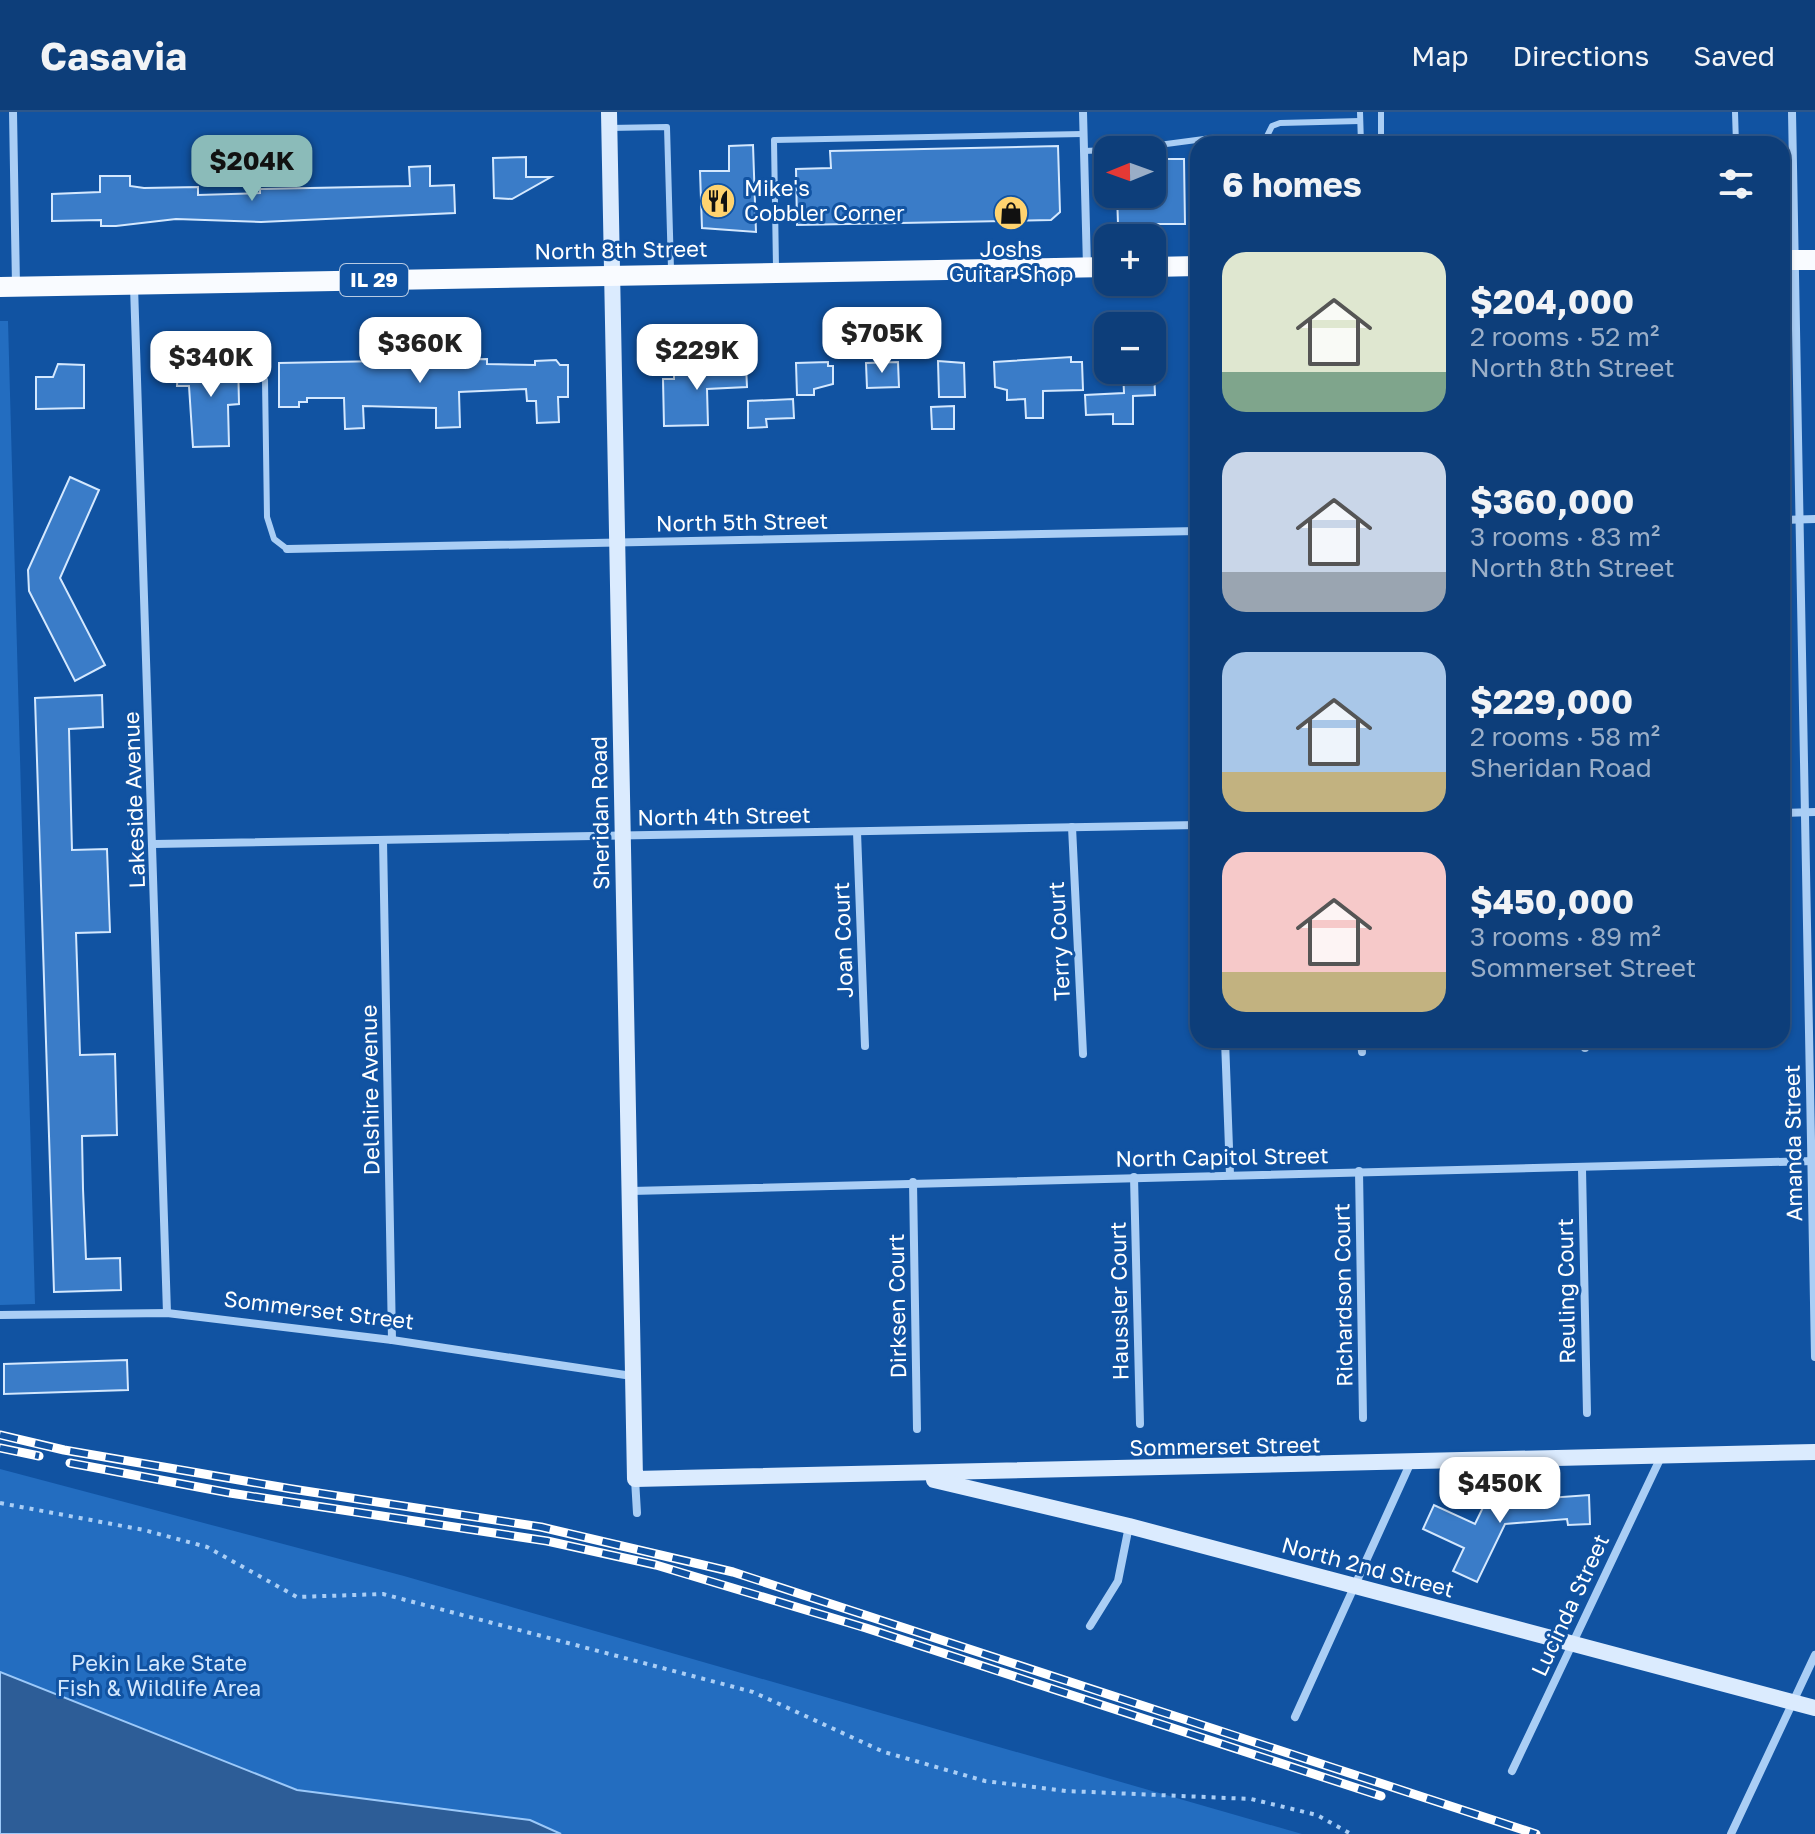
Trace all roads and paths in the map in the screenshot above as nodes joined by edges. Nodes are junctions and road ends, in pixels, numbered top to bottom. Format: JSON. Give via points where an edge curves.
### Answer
{"nodes":[{"id":1,"x":13,"y":112,"type":"edge"},
{"id":2,"x":1083,"y":112,"type":"edge"},
{"id":3,"x":1360,"y":112,"type":"edge"},
{"id":4,"x":1381,"y":112,"type":"edge"},
{"id":5,"x":1735,"y":112,"type":"edge"},
{"id":6,"x":1792,"y":112,"type":"edge"},
{"id":7,"x":609,"y":120,"type":"edge"},
{"id":8,"x":1360,"y":121,"type":"junction"},
{"id":9,"x":1083,"y":134,"type":"junction"},
{"id":10,"x":1267,"y":136,"type":"edge"},
{"id":11,"x":1361,"y":136,"type":"edge"},
{"id":12,"x":1381,"y":136,"type":"edge"},
{"id":13,"x":1736,"y":136,"type":"edge"},
{"id":14,"x":1190,"y":138,"type":"edge"},
{"id":15,"x":1166,"y":142,"type":"edge"},
{"id":16,"x":1084,"y":151,"type":"junction"},
{"id":17,"x":1094,"y":151,"type":"edge"},
{"id":18,"x":1797,"y":260,"type":"edge"},
{"id":19,"x":1190,"y":266,"type":"edge"},
{"id":20,"x":1166,"y":267,"type":"edge"},
{"id":21,"x":1087,"y":268,"type":"junction"},
{"id":22,"x":1094,"y":268,"type":"edge"},
{"id":23,"x":776,"y":272,"type":"junction"},
{"id":24,"x":671,"y":273,"type":"junction"},
{"id":25,"x":613,"y":274,"type":"junction"},
{"id":26,"x":134,"y":286,"type":"junction"},
{"id":27,"x":8,"y":287,"type":"edge"},
{"id":28,"x":265,"y":380,"type":"dead end"},
{"id":29,"x":1815,"y":519,"type":"edge"},
{"id":30,"x":1790,"y":520,"type":"edge"},
{"id":31,"x":1798,"y":520,"type":"junction"},
{"id":32,"x":1190,"y":531,"type":"edge"},
{"id":33,"x":617,"y":542,"type":"junction"},
{"id":34,"x":287,"y":549,"type":"joint"},
{"id":35,"x":1815,"y":812,"type":"edge"},
{"id":36,"x":1790,"y":813,"type":"edge"},
{"id":37,"x":1803,"y":813,"type":"junction"},
{"id":38,"x":1190,"y":825,"type":"edge"},
{"id":39,"x":1072,"y":827,"type":"junction"},
{"id":40,"x":857,"y":832,"type":"junction"},
{"id":41,"x":622,"y":836,"type":"junction"},
{"id":42,"x":383,"y":840,"type":"junction"},
{"id":43,"x":154,"y":844,"type":"junction"},
{"id":44,"x":865,"y":1046,"type":"dead end"},
{"id":45,"x":1225,"y":1048,"type":"edge"},
{"id":46,"x":1362,"y":1048,"type":"edge"},
{"id":47,"x":1362,"y":1052,"type":"dead end"},
{"id":48,"x":1083,"y":1054,"type":"dead end"},
{"id":49,"x":1813,"y":1161,"type":"edge"},
{"id":50,"x":1582,"y":1169,"type":"junction"},
{"id":51,"x":1359,"y":1171,"type":"junction"},
{"id":52,"x":1230,"y":1175,"type":"junction"},
{"id":53,"x":1134,"y":1177,"type":"junction"},
{"id":54,"x":913,"y":1182,"type":"junction"},
{"id":55,"x":631,"y":1191,"type":"junction"},
{"id":56,"x":167,"y":1313,"type":"junction"},
{"id":57,"x":0,"y":1315,"type":"edge"},
{"id":58,"x":392,"y":1340,"type":"junction"},
{"id":59,"x":1815,"y":1357,"type":"edge"},
{"id":60,"x":632,"y":1376,"type":"junction"},
{"id":61,"x":1587,"y":1413,"type":"dead end"},
{"id":62,"x":1363,"y":1418,"type":"dead end"},
{"id":63,"x":1140,"y":1424,"type":"dead end"},
{"id":64,"x":917,"y":1429,"type":"dead end"},
{"id":65,"x":1815,"y":1452,"type":"edge"},
{"id":66,"x":1661,"y":1456,"type":"junction"},
{"id":67,"x":1410,"y":1464,"type":"junction"},
{"id":68,"x":908,"y":1474,"type":"junction"},
{"id":69,"x":635,"y":1479,"type":"junction"},
{"id":70,"x":0,"y":1503,"type":"edge"},
{"id":71,"x":637,"y":1513,"type":"dead end"},
{"id":72,"x":1129,"y":1526,"type":"junction"},
{"id":73,"x":1356,"y":1587,"type":"junction"},
{"id":74,"x":1090,"y":1626,"type":"dead end"},
{"id":75,"x":1571,"y":1643,"type":"junction"},
{"id":76,"x":1815,"y":1655,"type":"edge"},
{"id":77,"x":1792,"y":1702,"type":"junction"},
{"id":78,"x":1815,"y":1708,"type":"edge"},
{"id":79,"x":1295,"y":1717,"type":"dead end"},
{"id":80,"x":1512,"y":1771,"type":"dead end"},
{"id":81,"x":1351,"y":1834,"type":"edge"},
{"id":82,"x":1731,"y":1834,"type":"edge"}],
"edges":[{"from":1,"to":27,"type":"street"},
{"from":2,"to":9,"type":"street"},
{"from":3,"to":8,"type":"lane"},
{"from":4,"to":12,"type":"lane"},
{"from":5,"to":13,"type":"lane"},
{"from":6,"to":18,"type":"street","name":"Amanda Street"},
{"from":7,"to":24,"type":"lane","via":[[667,127]]},
{"from":7,"to":25,"type":"main road","name":"Sheridan Road"},
{"from":8,"to":10,"type":"lane","via":[[1280,123]]},
{"from":8,"to":11,"type":"lane"},
{"from":9,"to":16,"type":"street"},
{"from":9,"to":23,"type":"lane","via":[[774,140]]},
{"from":14,"to":15,"type":"lane"},
{"from":16,"to":17,"type":"lane"},
{"from":16,"to":21,"type":"street"},
{"from":18,"to":31,"type":"street","name":"Amanda Street"},
{"from":19,"to":20,"type":"main road"},
{"from":21,"to":22,"type":"main road","name":"North 8th Street","number":"IL 29"},
{"from":21,"to":23,"type":"main road","name":"North 8th Street","number":"IL 29"},
{"from":23,"to":24,"type":"main road","name":"North 8th Street","number":"IL 29"},
{"from":24,"to":25,"type":"main road","name":"North 8th Street","number":"IL 29"},
{"from":25,"to":26,"type":"main road","name":"North 8th Street","number":"IL 29"},
{"from":25,"to":33,"type":"main road","name":"Sheridan Road"},
{"from":26,"to":27,"type":"main road","number":"IL 29"},
{"from":26,"to":43,"type":"street","name":"Lakeside Avenue"},
{"from":28,"to":34,"type":"lane","via":[[269,531]]},
{"from":29,"to":31,"type":"street"},
{"from":30,"to":31,"type":"street"},
{"from":31,"to":37,"type":"street","name":"Amanda Street"},
{"from":32,"to":33,"type":"street","name":"North 5th Street"},
{"from":33,"to":34,"type":"street","name":"North 5th Street"},
{"from":33,"to":41,"type":"main road","name":"Sheridan Road"},
{"from":35,"to":37,"type":"street"},
{"from":36,"to":37,"type":"street"},
{"from":37,"to":49,"type":"street","name":"Amanda Street"},
{"from":38,"to":39,"type":"street","name":"North 4th Street"},
{"from":39,"to":40,"type":"street","name":"North 4th Street"},
{"from":39,"to":48,"type":"street","name":"Terry Court"},
{"from":40,"to":41,"type":"street","name":"North 4th Street"},
{"from":40,"to":44,"type":"street","name":"Joan Court"},
{"from":41,"to":42,"type":"street","name":"North 4th Street"},
{"from":41,"to":55,"type":"main road","name":"Sheridan Road"},
{"from":42,"to":43,"type":"street","name":"North 4th Street"},
{"from":42,"to":58,"type":"street","name":"Delshire Avenue"},
{"from":43,"to":56,"type":"street","name":"Lakeside Avenue"},
{"from":45,"to":52,"type":"street"},
{"from":46,"to":47,"type":"street"},
{"from":49,"to":50,"type":"street","name":"North Capitol Street"},
{"from":49,"to":59,"type":"street","name":"Amanda Street"},
{"from":50,"to":51,"type":"street","name":"North Capitol Street"},
{"from":50,"to":61,"type":"street","name":"Reuling Court"},
{"from":51,"to":52,"type":"street","name":"North Capitol Street"},
{"from":51,"to":62,"type":"street","name":"Richardson Court"},
{"from":52,"to":53,"type":"street","name":"North Capitol Street"},
{"from":53,"to":54,"type":"street","name":"North Capitol Street"},
{"from":53,"to":63,"type":"street","name":"Haussler Court"},
{"from":54,"to":55,"type":"street","name":"North Capitol Street"},
{"from":54,"to":64,"type":"street","name":"Dirksen Court"},
{"from":55,"to":60,"type":"main road","name":"Sheridan Road"},
{"from":56,"to":57,"type":"street","name":"Sommerset Street"},
{"from":56,"to":58,"type":"street","name":"Sommerset Street"},
{"from":58,"to":60,"type":"street","name":"Sommerset Street"},
{"from":60,"to":69,"type":"main road","name":"Sheridan Road"},
{"from":65,"to":66,"type":"main road","name":"Sommerset Street"},
{"from":66,"to":67,"type":"main road","name":"Sommerset Street"},
{"from":66,"to":75,"type":"street","name":"Lucinda Street"},
{"from":67,"to":68,"type":"main road","name":"Sommerset Street"},
{"from":67,"to":73,"type":"street"},
{"from":68,"to":69,"type":"main road","name":"Sommerset Street"},
{"from":68,"to":72,"type":"main road","name":"North 2nd Street"},
{"from":69,"to":71,"type":"street","name":"Sheridan Road"},
{"from":70,"to":81,"type":"path","via":[[207,1547],[297,1597],[383,1594],[753,1692],[884,1752],[985,1781],[1066,1791],[1251,1799],[1317,1815]]},
{"from":72,"to":73,"type":"main road","name":"North 2nd Street"},
{"from":72,"to":74,"type":"street","via":[[1118,1581]]},
{"from":73,"to":75,"type":"main road","name":"North 2nd Street"},
{"from":73,"to":79,"type":"street"},
{"from":75,"to":77,"type":"main road","name":"North 2nd Street"},
{"from":75,"to":80,"type":"street","name":"Lucinda Street"},
{"from":76,"to":77,"type":"street"},
{"from":77,"to":78,"type":"main road","name":"North 2nd Street"},
{"from":77,"to":82,"type":"street"}]}
